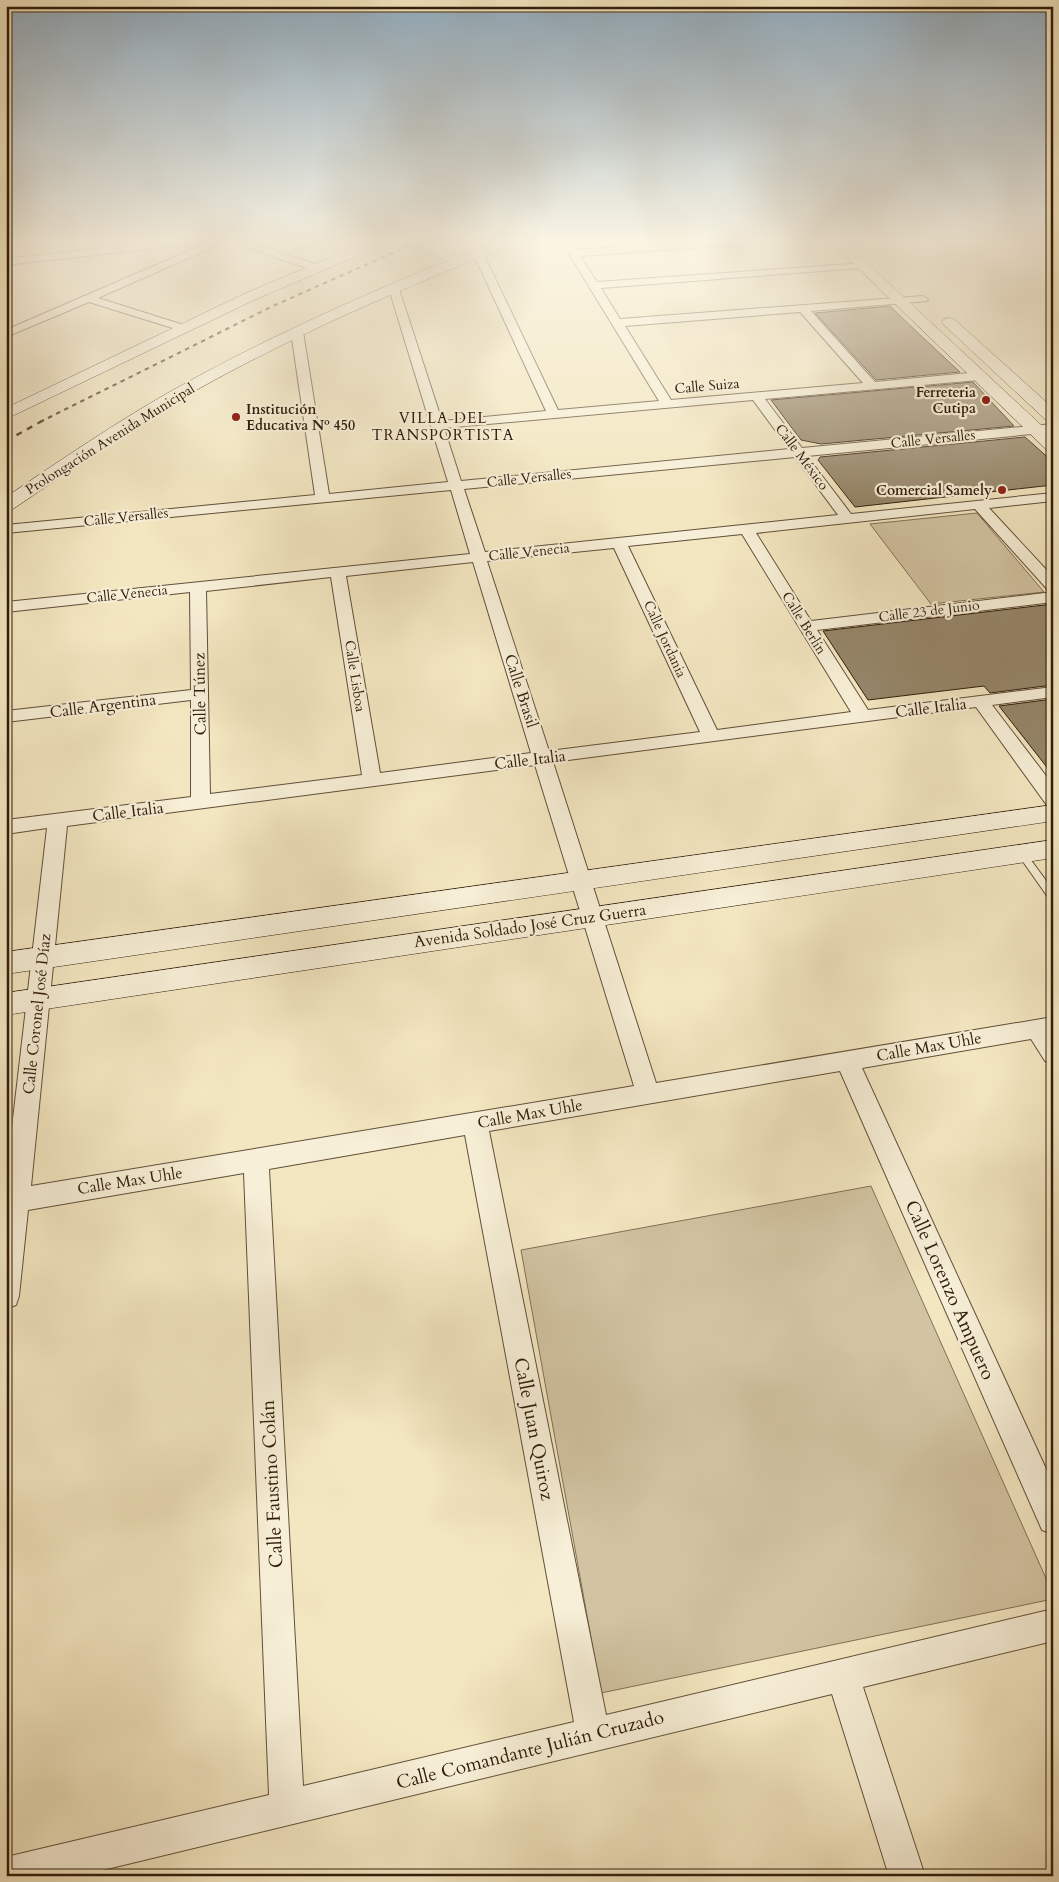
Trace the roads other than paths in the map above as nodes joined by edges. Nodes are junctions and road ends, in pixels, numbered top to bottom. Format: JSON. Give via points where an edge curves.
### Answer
{"nodes":[{"id":1,"x":22,"y":327,"type":"edge"},
{"id":2,"x":179,"y":327,"type":"edge"},
{"id":3,"x":307,"y":327,"type":"edge"},
{"id":4,"x":406,"y":327,"type":"edge"},
{"id":5,"x":513,"y":327,"type":"edge"},
{"id":6,"x":619,"y":327,"type":"edge"},
{"id":7,"x":819,"y":327,"type":"edge"},
{"id":8,"x":927,"y":327,"type":"edge"},
{"id":9,"x":954,"y":327,"type":"edge"},
{"id":10,"x":183,"y":328,"type":"joint"},
{"id":11,"x":296,"y":332,"type":"junction"},
{"id":12,"x":6,"y":334,"type":"edge"},
{"id":13,"x":980,"y":376,"type":"junction"},
{"id":14,"x":872,"y":386,"type":"junction"},
{"id":15,"x":756,"y":396,"type":"junction"},
{"id":16,"x":668,"y":404,"type":"junction"},
{"id":17,"x":6,"y":414,"type":"edge"},
{"id":18,"x":554,"y":415,"type":"junction"},
{"id":19,"x":1053,"y":417,"type":"edge"},
{"id":20,"x":437,"y":425,"type":"junction"},
{"id":21,"x":1053,"y":428,"type":"edge"},
{"id":22,"x":1036,"y":429,"type":"junction"},
{"id":23,"x":1053,"y":446,"type":"edge"},
{"id":24,"x":798,"y":452,"type":"junction"},
{"id":25,"x":456,"y":485,"type":"junction"},
{"id":26,"x":1053,"y":497,"type":"edge"},
{"id":27,"x":323,"y":498,"type":"junction"},
{"id":28,"x":978,"y":504,"type":"junction"},
{"id":29,"x":6,"y":505,"type":"edge"},
{"id":30,"x":847,"y":518,"type":"junction"},
{"id":31,"x":6,"y":529,"type":"edge"},
{"id":32,"x":746,"y":529,"type":"junction"},
{"id":33,"x":619,"y":542,"type":"junction"},
{"id":34,"x":478,"y":557,"type":"junction"},
{"id":35,"x":338,"y":572,"type":"junction"},
{"id":36,"x":198,"y":586,"type":"junction"},
{"id":37,"x":1053,"y":588,"type":"edge"},
{"id":38,"x":1053,"y":597,"type":"edge"},
{"id":39,"x":6,"y":607,"type":"edge"},
{"id":40,"x":806,"y":626,"type":"junction"},
{"id":41,"x":1053,"y":692,"type":"edge"},
{"id":42,"x":200,"y":694,"type":"junction"},
{"id":43,"x":981,"y":702,"type":"junction"},
{"id":44,"x":6,"y":717,"type":"edge"},
{"id":45,"x":863,"y":717,"type":"junction"},
{"id":46,"x":711,"y":736,"type":"junction"},
{"id":47,"x":542,"y":758,"type":"junction"},
{"id":48,"x":372,"y":780,"type":"junction"},
{"id":49,"x":1053,"y":799,"type":"edge"},
{"id":50,"x":201,"y":802,"type":"junction"},
{"id":51,"x":1053,"y":813,"type":"edge"},
{"id":52,"x":58,"y":820,"type":"junction"},
{"id":53,"x":6,"y":827,"type":"edge"},
{"id":54,"x":1053,"y":849,"type":"edge"},
{"id":55,"x":1022,"y":854,"type":"junction"},
{"id":56,"x":581,"y":881,"type":"junction"},
{"id":57,"x":1053,"y":898,"type":"edge"},
{"id":58,"x":592,"y":917,"type":"junction"},
{"id":59,"x":43,"y":958,"type":"junction"},
{"id":60,"x":6,"y":964,"type":"edge"},
{"id":61,"x":38,"y":999,"type":"junction"},
{"id":62,"x":6,"y":1004,"type":"edge"},
{"id":63,"x":1045,"y":1027,"type":"edge"},
{"id":64,"x":1053,"y":1054,"type":"edge"},
{"id":65,"x":846,"y":1061,"type":"junction"},
{"id":66,"x":648,"y":1094,"type":"junction"},
{"id":67,"x":474,"y":1123,"type":"junction"},
{"id":68,"x":256,"y":1160,"type":"junction"},
{"id":69,"x":12,"y":1201,"type":"edge"},
{"id":70,"x":6,"y":1296,"type":"edge"},
{"id":71,"x":1053,"y":1519,"type":"edge"},
{"id":72,"x":1053,"y":1625,"type":"edge"},
{"id":73,"x":843,"y":1675,"type":"junction"},
{"id":74,"x":593,"y":1735,"type":"junction"},
{"id":75,"x":287,"y":1809,"type":"junction"},
{"id":76,"x":6,"y":1875,"type":"edge"},
{"id":77,"x":907,"y":1876,"type":"edge"}],
"edges":[{"from":1,"to":12,"type":"street"},
{"from":2,"to":10,"type":"street"},
{"from":3,"to":11,"type":"street","name":"Prolongación Avenida Municipal"},
{"from":4,"to":20,"type":"street","name":"Calle Brasil"},
{"from":5,"to":18,"type":"street"},
{"from":6,"to":16,"type":"street"},
{"from":7,"to":14,"type":"street"},
{"from":8,"to":13,"type":"street"},
{"from":9,"to":19,"type":"street"},
{"from":10,"to":17,"type":"street"},
{"from":11,"to":27,"type":"street"},
{"from":11,"to":29,"type":"street","name":"Prolongación Avenida Municipal","via":[[178,394]]},
{"from":13,"to":14,"type":"street","name":"Calle Suiza"},
{"from":13,"to":22,"type":"street"},
{"from":14,"to":15,"type":"street","name":"Calle Suiza"},
{"from":15,"to":16,"type":"street","name":"Calle Suiza"},
{"from":15,"to":24,"type":"street","name":"Calle México"},
{"from":16,"to":18,"type":"street","name":"Calle Suiza"},
{"from":18,"to":20,"type":"street","name":"Calle Suiza"},
{"from":20,"to":25,"type":"street","name":"Calle Brasil"},
{"from":21,"to":22,"type":"street","name":"Calle Versalles"},
{"from":22,"to":23,"type":"street"},
{"from":22,"to":24,"type":"street","name":"Calle Versalles"},
{"from":24,"to":25,"type":"street","name":"Calle Versalles"},
{"from":24,"to":30,"type":"street","name":"Calle México"},
{"from":25,"to":27,"type":"street","name":"Calle Versalles"},
{"from":25,"to":34,"type":"street","name":"Calle Brasil"},
{"from":26,"to":28,"type":"street","name":"Calle Venecia"},
{"from":27,"to":31,"type":"street","name":"Calle Versalles"},
{"from":28,"to":30,"type":"street","name":"Calle Venecia"},
{"from":28,"to":37,"type":"street"},
{"from":30,"to":32,"type":"street","name":"Calle Venecia"},
{"from":32,"to":33,"type":"street","name":"Calle Venecia"},
{"from":32,"to":40,"type":"street","name":"Calle Berlín"},
{"from":33,"to":34,"type":"street","name":"Calle Venecia"},
{"from":33,"to":46,"type":"street","name":"Calle Jordania"},
{"from":34,"to":35,"type":"street","name":"Calle Venecia"},
{"from":34,"to":47,"type":"street","name":"Calle Brasil"},
{"from":35,"to":36,"type":"street","name":"Calle Venecia"},
{"from":35,"to":48,"type":"street","name":"Calle Lisboa"},
{"from":36,"to":39,"type":"street","name":"Calle Venecia"},
{"from":36,"to":42,"type":"street","name":"Calle Túnez"},
{"from":38,"to":40,"type":"street","name":"Calle 23 de Junio"},
{"from":40,"to":45,"type":"street","name":"Calle Berlín"},
{"from":41,"to":43,"type":"street","name":"Calle Italia"},
{"from":42,"to":44,"type":"street","name":"Calle Argentina"},
{"from":42,"to":50,"type":"street","name":"Calle Túnez"},
{"from":43,"to":45,"type":"street","name":"Calle Italia"},
{"from":43,"to":49,"type":"street"},
{"from":45,"to":46,"type":"street","name":"Calle Italia"},
{"from":46,"to":47,"type":"street","name":"Calle Italia"},
{"from":47,"to":48,"type":"street","name":"Calle Italia"},
{"from":47,"to":56,"type":"street","name":"Calle Brasil"},
{"from":48,"to":50,"type":"street","name":"Calle Italia"},
{"from":50,"to":52,"type":"street","name":"Calle Italia"},
{"from":51,"to":56,"type":"street"},
{"from":52,"to":53,"type":"street","name":"Calle Italia"},
{"from":52,"to":59,"type":"street","name":"Calle Coronel José Díaz"},
{"from":54,"to":55,"type":"street","name":"Avenida Soldado José Cruz Guerra"},
{"from":55,"to":57,"type":"lane"},
{"from":55,"to":58,"type":"street","name":"Avenida Soldado José Cruz Guerra"},
{"from":56,"to":58,"type":"street","name":"Calle Brasil"},
{"from":56,"to":59,"type":"street"},
{"from":58,"to":61,"type":"street","name":"Avenida Soldado José Cruz Guerra"},
{"from":58,"to":66,"type":"street","name":"Calle Brasil"},
{"from":59,"to":60,"type":"street"},
{"from":59,"to":61,"type":"street","name":"Calle Coronel José Díaz"},
{"from":61,"to":62,"type":"street","name":"Avenida Soldado José Cruz Guerra"},
{"from":61,"to":69,"type":"street","name":"Calle Coronel José Díaz"},
{"from":63,"to":64,"type":"street"},
{"from":63,"to":65,"type":"street","name":"Calle Max Uhle"},
{"from":65,"to":66,"type":"street","name":"Calle Max Uhle"},
{"from":65,"to":71,"type":"street","name":"Calle Lorenzo Ampuero"},
{"from":66,"to":67,"type":"street","name":"Calle Max Uhle"},
{"from":67,"to":68,"type":"street","name":"Calle Max Uhle"},
{"from":67,"to":74,"type":"street","name":"Calle Juan Quiroz"},
{"from":68,"to":69,"type":"street","name":"Calle Max Uhle"},
{"from":68,"to":75,"type":"street","name":"Calle Faustino Colán"},
{"from":69,"to":70,"type":"street","name":"Calle Coronel José Díaz"},
{"from":72,"to":73,"type":"street","name":"Calle Comandante Julián Cruzado"},
{"from":73,"to":74,"type":"street","name":"Calle Comandante Julián Cruzado"},
{"from":73,"to":77,"type":"street"},
{"from":74,"to":75,"type":"street","name":"Calle Comandante Julián Cruzado"},
{"from":75,"to":76,"type":"street","name":"Calle Comandante Julián Cruzado"}]}
